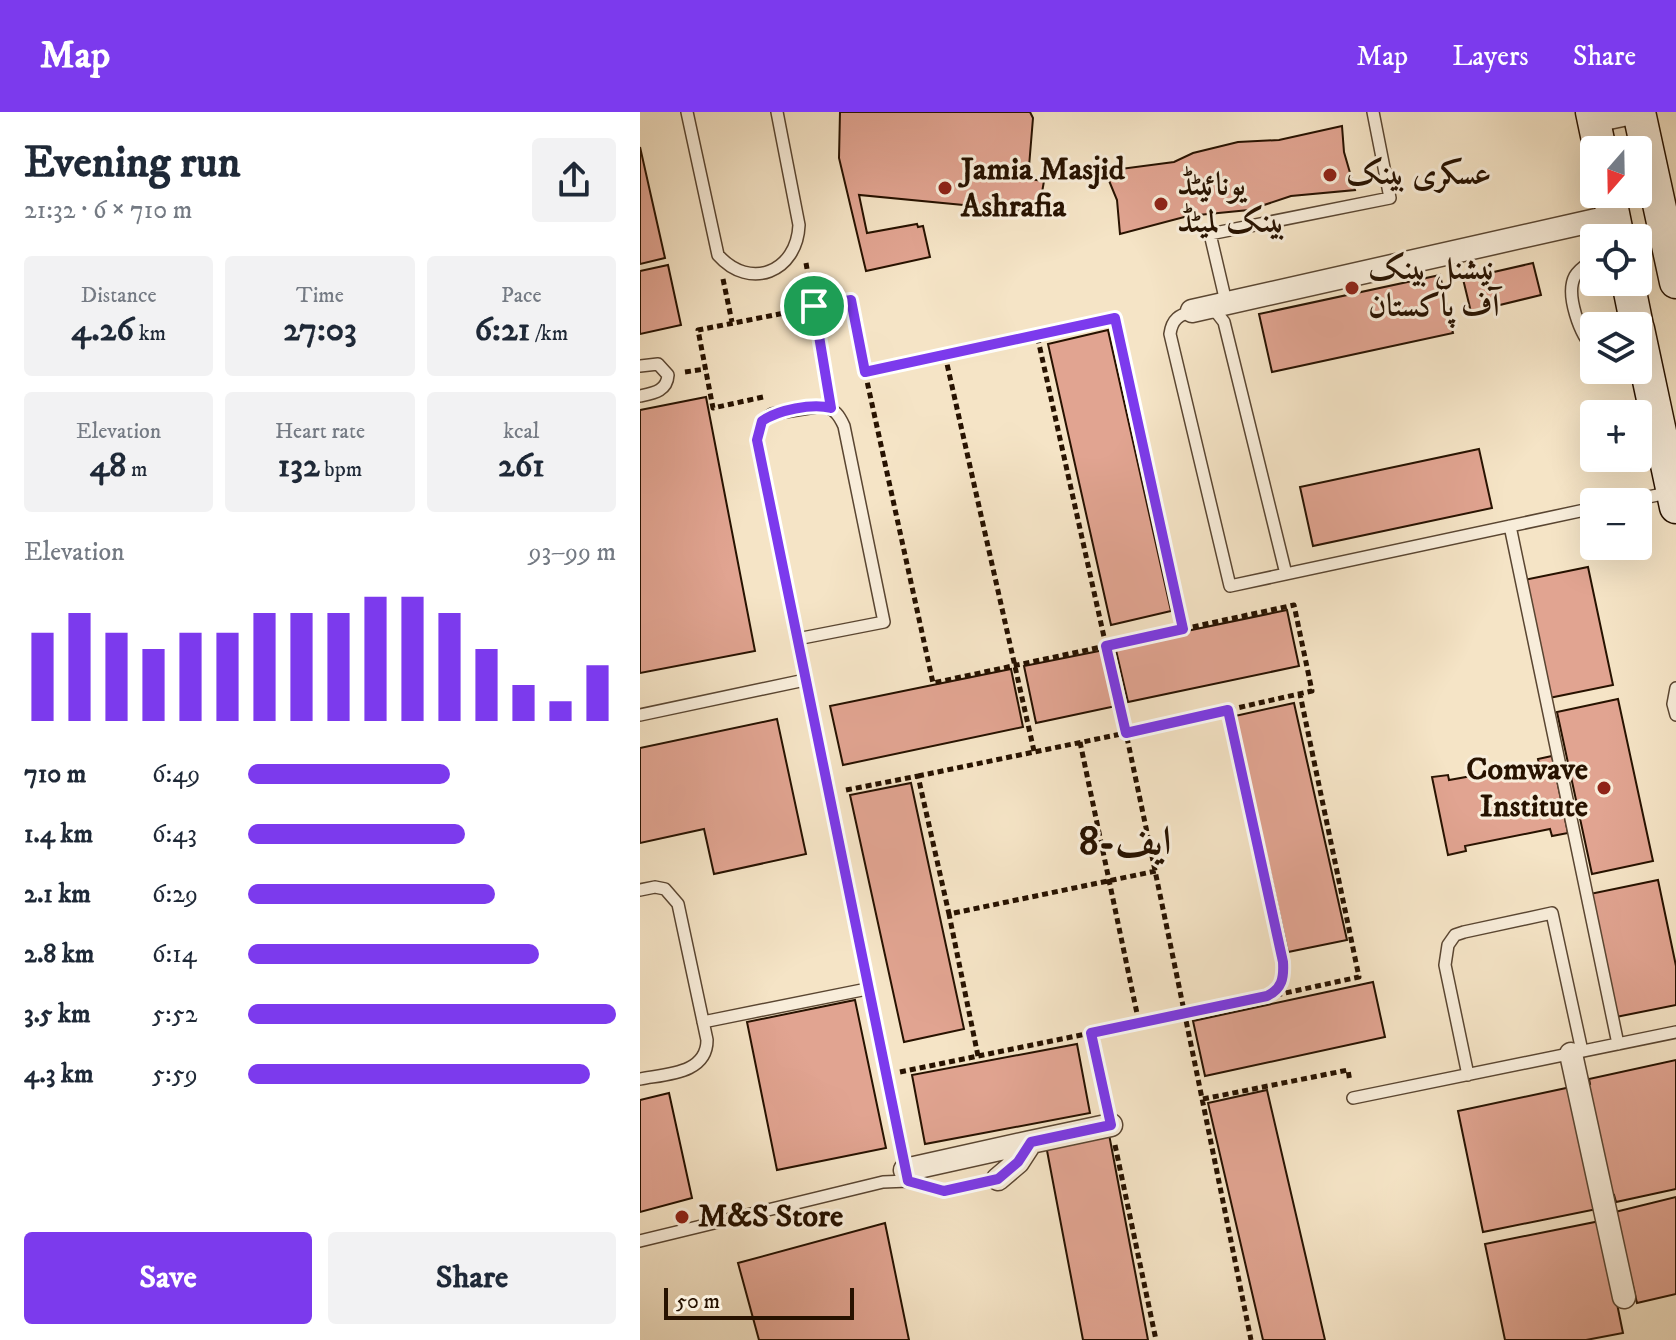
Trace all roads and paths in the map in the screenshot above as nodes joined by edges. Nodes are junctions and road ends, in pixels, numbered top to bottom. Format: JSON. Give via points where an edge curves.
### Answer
{"nodes":[{"id":1,"x":687,"y":112,"type":"edge"},
{"id":2,"x":777,"y":112,"type":"edge"},
{"id":3,"x":1373,"y":112,"type":"edge"},
{"id":4,"x":1638,"y":112,"type":"edge"},
{"id":5,"x":1595,"y":128,"type":"edge"},
{"id":6,"x":1615,"y":223,"type":"edge"},
{"id":7,"x":799,"y":225,"type":"junction"},
{"id":8,"x":718,"y":255,"type":"junction"},
{"id":9,"x":1580,"y":271,"type":"edge"},
{"id":10,"x":1676,"y":282,"type":"edge"},
{"id":11,"x":1226,"y":302,"type":"junction"},
{"id":12,"x":814,"y":306,"type":"junction"},
{"id":13,"x":1192,"y":311,"type":"junction"},
{"id":14,"x":732,"y":322,"type":"junction"},
{"id":15,"x":1580,"y":328,"type":"edge"},
{"id":16,"x":1037,"y":335,"type":"junction"},
{"id":17,"x":945,"y":355,"type":"junction"},
{"id":18,"x":640,"y":366,"type":"edge"},
{"id":19,"x":865,"y":372,"type":"junction"},
{"id":20,"x":1650,"y":384,"type":"edge"},
{"id":21,"x":827,"y":385,"type":"junction"},
{"id":22,"x":812,"y":387,"type":"dead end"},
{"id":23,"x":640,"y":396,"type":"edge"},
{"id":24,"x":768,"y":396,"type":"dead end"},
{"id":25,"x":831,"y":408,"type":"junction"},
{"id":26,"x":1675,"y":497,"type":"edge"},
{"id":27,"x":1652,"y":499,"type":"edge"},
{"id":28,"x":1580,"y":511,"type":"edge"},
{"id":29,"x":1510,"y":526,"type":"junction"},
{"id":30,"x":1286,"y":574,"type":"junction"},
{"id":31,"x":1183,"y":629,"type":"junction"},
{"id":32,"x":797,"y":639,"type":"junction"},
{"id":33,"x":1106,"y":646,"type":"junction"},
{"id":34,"x":1015,"y":665,"type":"junction"},
{"id":35,"x":805,"y":680,"type":"junction"},
{"id":36,"x":1676,"y":688,"type":"edge"},
{"id":37,"x":1300,"y":694,"type":"junction"},
{"id":38,"x":1228,"y":710,"type":"junction"},
{"id":39,"x":640,"y":715,"type":"edge"},
{"id":40,"x":1676,"y":715,"type":"edge"},
{"id":41,"x":1126,"y":733,"type":"junction"},
{"id":42,"x":1080,"y":742,"type":"junction"},
{"id":43,"x":1034,"y":751,"type":"junction"},
{"id":44,"x":918,"y":776,"type":"junction"},
{"id":45,"x":828,"y":794,"type":"junction"},
{"id":46,"x":1156,"y":871,"type":"junction"},
{"id":47,"x":1110,"y":881,"type":"junction"},
{"id":48,"x":640,"y":890,"type":"edge"},
{"id":49,"x":949,"y":914,"type":"junction"},
{"id":50,"x":867,"y":989,"type":"junction"},
{"id":51,"x":1267,"y":996,"type":"junction"},
{"id":52,"x":1185,"y":1014,"type":"junction"},
{"id":53,"x":703,"y":1022,"type":"junction"},
{"id":54,"x":1139,"y":1023,"type":"junction"},
{"id":55,"x":1676,"y":1032,"type":"edge"},
{"id":56,"x":1091,"y":1033,"type":"junction"},
{"id":57,"x":1618,"y":1044,"type":"junction"},
{"id":58,"x":1576,"y":1052,"type":"junction"},
{"id":59,"x":978,"y":1056,"type":"junction"},
{"id":60,"x":884,"y":1075,"type":"junction"},
{"id":61,"x":1468,"y":1075,"type":"junction"},
{"id":62,"x":640,"y":1079,"type":"edge"},
{"id":63,"x":1353,"y":1098,"type":"joint"},
{"id":64,"x":1203,"y":1099,"type":"junction"},
{"id":65,"x":1111,"y":1125,"type":"junction"},
{"id":66,"x":1031,"y":1142,"type":"junction"},
{"id":67,"x":906,"y":1176,"type":"junction"},
{"id":68,"x":998,"y":1179,"type":"joint"},
{"id":69,"x":640,"y":1241,"type":"edge"},
{"id":70,"x":1624,"y":1297,"type":"dead end"},
{"id":71,"x":1156,"y":1340,"type":"edge"},
{"id":72,"x":1251,"y":1340,"type":"edge"}],
"edges":[{"from":1,"to":8,"type":"lane"},
{"from":2,"to":7,"type":"lane"},
{"from":3,"to":11,"type":"lane","via":[[1390,198],[1210,234]]},
{"from":4,"to":5,"type":"street"},
{"from":4,"to":10,"type":"street"},
{"from":6,"to":11,"type":"street"},
{"from":7,"to":8,"type":"lane","via":[[794,252],[781,267],[751,274]]},
{"from":7,"to":12,"type":"path"},
{"from":8,"to":14,"type":"path"},
{"from":9,"to":15,"type":"lane","via":[[1572,294]]},
{"from":11,"to":13,"type":"street"},
{"from":12,"to":14,"type":"path"},
{"from":12,"to":19,"type":"path","via":[[851,300]]},
{"from":12,"to":21,"type":"path"},
{"from":13,"to":30,"type":"lane","via":[[1207,309],[1224,322]]},
{"from":13,"to":30,"type":"lane","via":[[1179,315],[1170,334],[1230,586]]},
{"from":14,"to":24,"type":"path","via":[[698,330],[713,408]]},
{"from":16,"to":17,"type":"path"},
{"from":16,"to":31,"type":"path","via":[[1115,318]]},
{"from":16,"to":33,"type":"path"},
{"from":17,"to":19,"type":"path"},
{"from":17,"to":34,"type":"path"},
{"from":18,"to":23,"type":"lane","via":[[658,364],[668,375],[662,389]]},
{"from":19,"to":34,"type":"path","via":[[933,683]]},
{"from":20,"to":26,"type":"street"},
{"from":21,"to":22,"type":"path"},
{"from":21,"to":25,"type":"path"},
{"from":25,"to":32,"type":"lane","via":[[772,414],[758,431]]},
{"from":25,"to":32,"type":"lane","via":[[844,426],[884,622]]},
{"from":26,"to":27,"type":"lane"},
{"from":28,"to":29,"type":"lane"},
{"from":29,"to":30,"type":"lane"},
{"from":29,"to":57,"type":"lane"},
{"from":31,"to":33,"type":"path"},
{"from":31,"to":37,"type":"path","via":[[1294,605],[1312,691]]},
{"from":32,"to":35,"type":"lane"},
{"from":33,"to":34,"type":"path"},
{"from":33,"to":41,"type":"path"},
{"from":34,"to":43,"type":"path"},
{"from":35,"to":39,"type":"lane"},
{"from":35,"to":45,"type":"lane"},
{"from":36,"to":40,"type":"lane"},
{"from":37,"to":38,"type":"path"},
{"from":37,"to":51,"type":"path","via":[[1359,977]]},
{"from":38,"to":41,"type":"path"},
{"from":38,"to":51,"type":"path","via":[[1283,962],[1282,983]]},
{"from":41,"to":42,"type":"path"},
{"from":41,"to":46,"type":"path"},
{"from":42,"to":43,"type":"path"},
{"from":42,"to":47,"type":"path"},
{"from":43,"to":44,"type":"path"},
{"from":44,"to":45,"type":"path"},
{"from":44,"to":49,"type":"path"},
{"from":45,"to":50,"type":"lane"},
{"from":46,"to":47,"type":"path"},
{"from":46,"to":52,"type":"path"},
{"from":47,"to":49,"type":"path"},
{"from":47,"to":54,"type":"path"},
{"from":48,"to":53,"type":"lane","via":[[665,889],[678,904]]},
{"from":49,"to":59,"type":"path"},
{"from":50,"to":53,"type":"lane"},
{"from":50,"to":60,"type":"lane"},
{"from":51,"to":52,"type":"path"},
{"from":52,"to":54,"type":"path"},
{"from":52,"to":64,"type":"path"},
{"from":53,"to":62,"type":"lane","via":[[703,1059]]},
{"from":54,"to":56,"type":"path"},
{"from":55,"to":57,"type":"lane"},
{"from":56,"to":59,"type":"path"},
{"from":56,"to":65,"type":"path"},
{"from":57,"to":58,"type":"lane"},
{"from":58,"to":61,"type":"lane"},
{"from":58,"to":61,"type":"lane","via":[[1552,913],[1464,932],[1448,945],[1445,965]]},
{"from":58,"to":70,"type":"street"},
{"from":59,"to":60,"type":"path"},
{"from":60,"to":67,"type":"lane"},
{"from":61,"to":63,"type":"lane"},
{"from":63,"to":64,"type":"path","via":[[1348,1070]]},
{"from":64,"to":72,"type":"path"},
{"from":65,"to":66,"type":"street"},
{"from":65,"to":71,"type":"path"},
{"from":66,"to":67,"type":"street"},
{"from":66,"to":68,"type":"street"},
{"from":67,"to":68,"type":"lane","via":[[944,1191]]},
{"from":67,"to":69,"type":"lane"}]}
